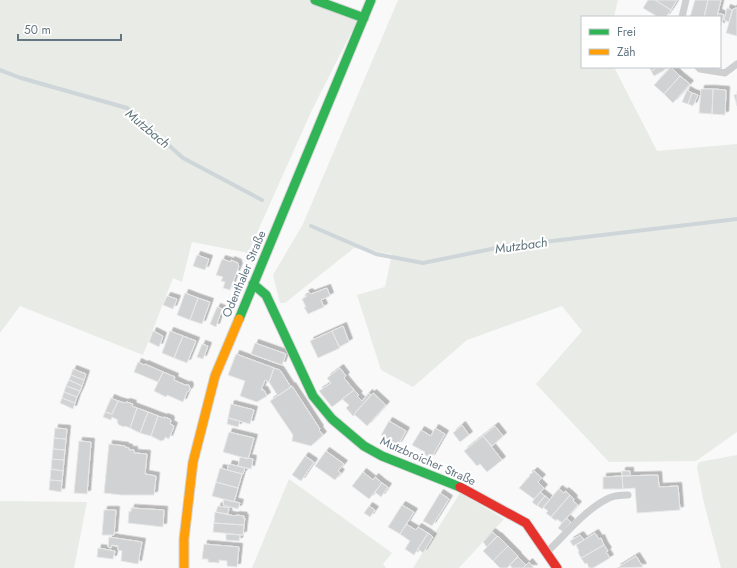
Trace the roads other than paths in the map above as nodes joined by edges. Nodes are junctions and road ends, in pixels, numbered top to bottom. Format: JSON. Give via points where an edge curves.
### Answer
{"nodes":[{"id":1,"x":315,"y":0,"type":"edge"},
{"id":2,"x":371,"y":0,"type":"edge"},
{"id":3,"x":686,"y":0,"type":"edge"},
{"id":4,"x":682,"y":16,"type":"edge"},
{"id":5,"x":364,"y":18,"type":"junction"},
{"id":6,"x":737,"y":64,"type":"edge"},
{"id":7,"x":699,"y":68,"type":"edge"},
{"id":8,"x":253,"y":284,"type":"junction"},
{"id":9,"x":628,"y":494,"type":"dead end"},
{"id":10,"x":546,"y":553,"type":"junction"},
{"id":11,"x":184,"y":568,"type":"edge"},
{"id":12,"x":557,"y":568,"type":"edge"}],
"edges":[{"from":1,"to":5,"type":"main road","via":[[347,9]]},
{"from":2,"to":5,"type":"main road","name":"Odenthaler Straße"},
{"from":3,"to":4,"type":"lane"},
{"from":5,"to":8,"type":"main road","name":"Odenthaler Straße"},
{"from":6,"to":7,"type":"lane","via":[[725,72]]},
{"from":8,"to":10,"type":"main road","name":"Mutzbroicher Straße","via":[[266,295],[313,396],[332,419],[364,446],[382,456],[465,489],[526,523]]},
{"from":8,"to":11,"type":"main road","name":"Odenthaler Straße","via":[[214,376],[193,462],[184,539]]},
{"from":9,"to":10,"type":"lane","via":[[611,497],[597,505]]},
{"from":10,"to":12,"type":"main road","name":"Mutzbroicher Straße"}]}
